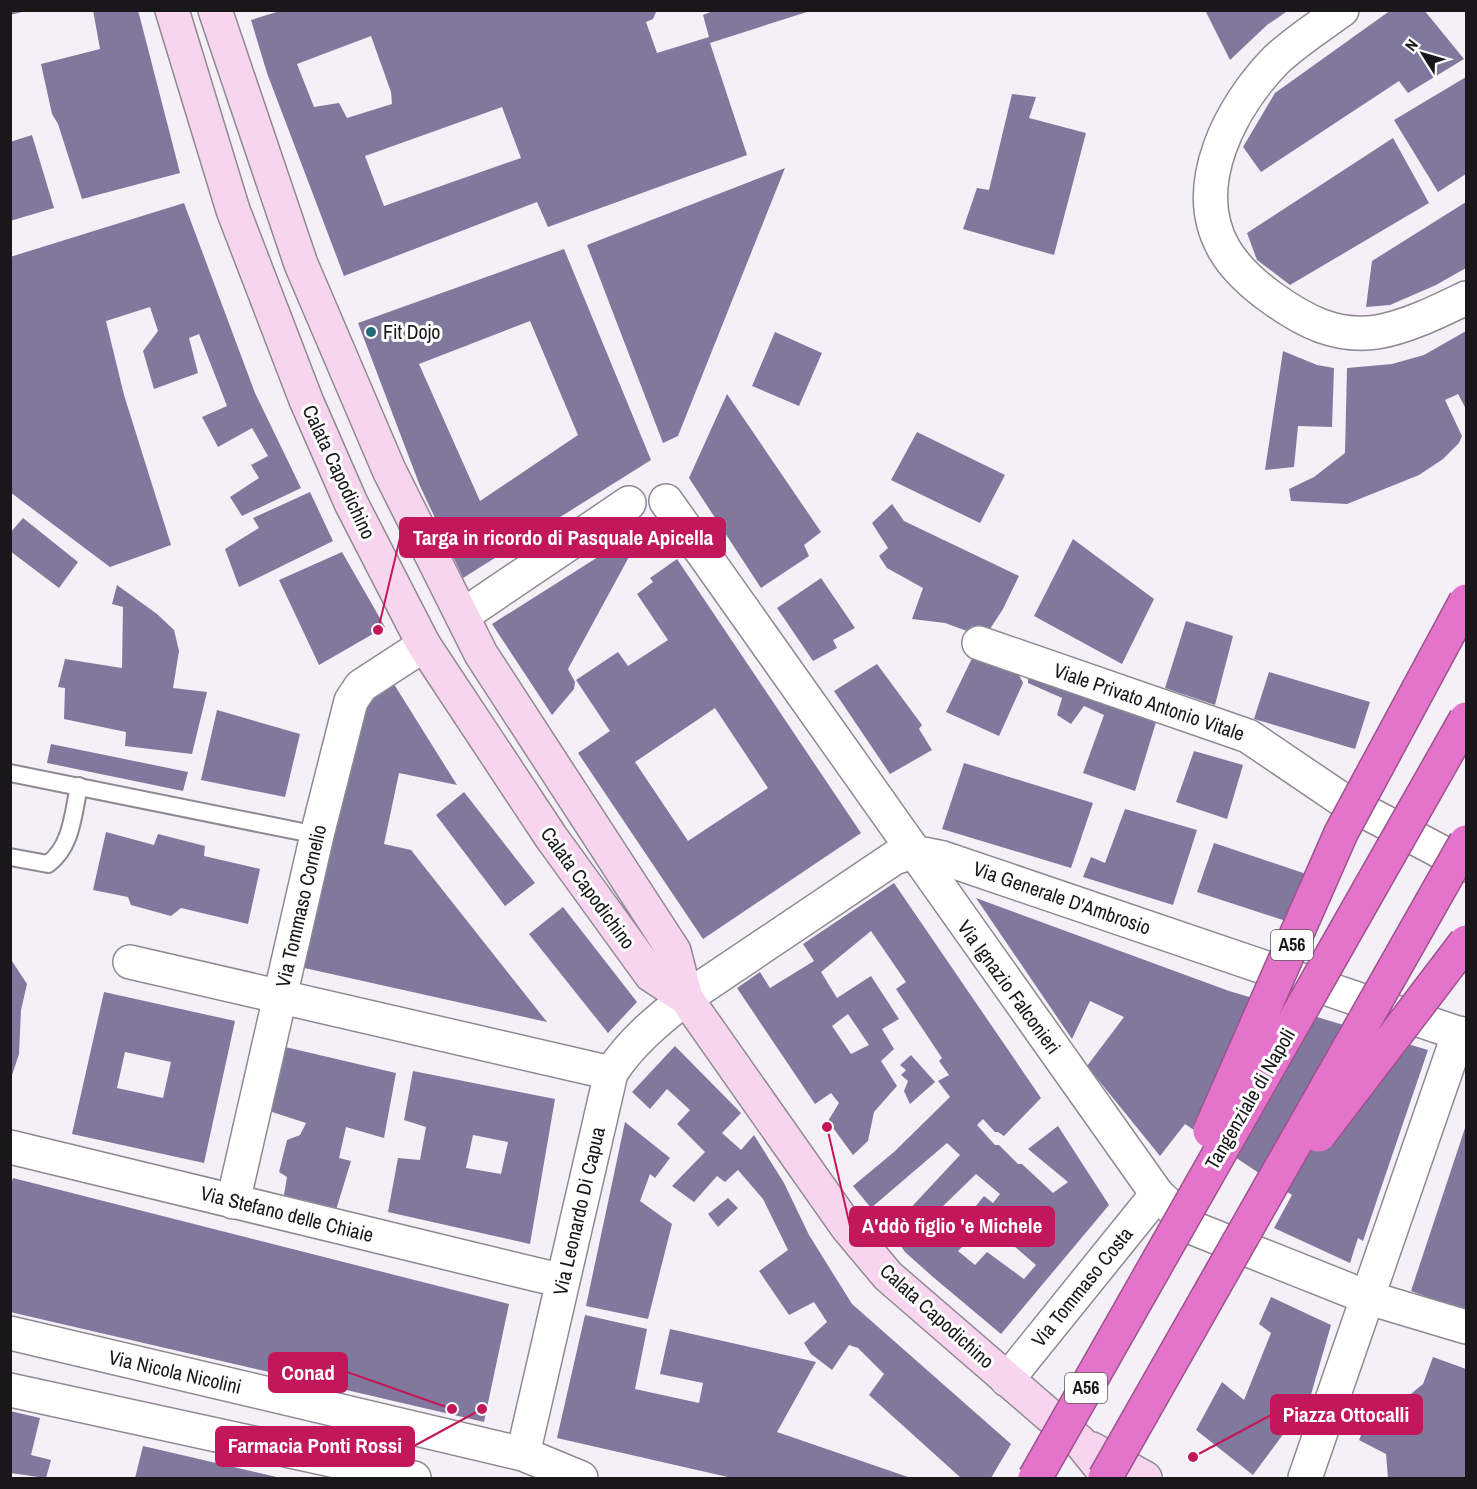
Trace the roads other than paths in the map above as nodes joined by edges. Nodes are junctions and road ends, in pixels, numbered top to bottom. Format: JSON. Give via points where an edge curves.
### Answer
{"nodes":[{"id":1,"x":215,"y":10,"type":"edge"},
{"id":2,"x":1342,"y":10,"type":"edge"},
{"id":3,"x":183,"y":13,"type":"edge"},
{"id":4,"x":1467,"y":298,"type":"edge"},
{"id":5,"x":666,"y":501,"type":"dead end"},
{"id":6,"x":629,"y":503,"type":"dead end"},
{"id":7,"x":1467,"y":601,"type":"edge"},
{"id":8,"x":462,"y":616,"type":"junction"},
{"id":9,"x":979,"y":643,"type":"dead end"},
{"id":10,"x":424,"y":645,"type":"junction"},
{"id":11,"x":1467,"y":719,"type":"edge"},
{"id":12,"x":10,"y":773,"type":"edge"},
{"id":13,"x":79,"y":786,"type":"junction"},
{"id":14,"x":317,"y":835,"type":"junction"},
{"id":15,"x":1467,"y":842,"type":"edge"},
{"id":16,"x":913,"y":852,"type":"junction"},
{"id":17,"x":10,"y":857,"type":"edge"},
{"id":18,"x":1467,"y":866,"type":"edge"},
{"id":19,"x":1467,"y":942,"type":"edge"},
{"id":20,"x":130,"y":962,"type":"dead end"},
{"id":21,"x":280,"y":997,"type":"junction"},
{"id":22,"x":686,"y":998,"type":"junction"},
{"id":23,"x":1463,"y":1035,"type":"edge"},
{"id":24,"x":611,"y":1073,"type":"junction"},
{"id":25,"x":10,"y":1147,"type":"edge"},
{"id":26,"x":1157,"y":1194,"type":"junction"},
{"id":27,"x":233,"y":1202,"type":"junction"},
{"id":28,"x":1249,"y":1224,"type":"junction"},
{"id":29,"x":563,"y":1281,"type":"junction"},
{"id":30,"x":1136,"y":1298,"type":"junction"},
{"id":31,"x":1369,"y":1298,"type":"junction"},
{"id":32,"x":1467,"y":1327,"type":"edge"},
{"id":33,"x":10,"y":1333,"type":"edge"},
{"id":34,"x":1007,"y":1380,"type":"junction"},
{"id":35,"x":10,"y":1390,"type":"edge"},
{"id":36,"x":1080,"y":1442,"type":"junction"},
{"id":37,"x":520,"y":1466,"type":"edge"},
{"id":38,"x":414,"y":1479,"type":"edge"},
{"id":39,"x":581,"y":1479,"type":"edge"},
{"id":40,"x":1035,"y":1479,"type":"edge"},
{"id":41,"x":1107,"y":1479,"type":"edge"},
{"id":42,"x":1145,"y":1479,"type":"edge"},
{"id":43,"x":1305,"y":1479,"type":"edge"}],
"edges":[{"from":1,"to":8,"type":"main road","name":"Calata Capodichino","via":[[301,264],[389,470]]},
{"from":2,"to":4,"type":"street","via":[[1277,59],[1235,115],[1219,148],[1212,177],[1210,203],[1224,249],[1259,288],[1286,308],[1315,326],[1349,333],[1378,332]]},
{"from":3,"to":10,"type":"main road","name":"Calata Capodichino","via":[[233,210],[306,400],[351,503]]},
{"from":5,"to":16,"type":"street","name":"Via Ignazio Falconieri"},
{"from":6,"to":8,"type":"street"},
{"from":7,"to":30,"type":"highway","number":"A56","bridge":true,"via":[[1341,833]]},
{"from":8,"to":22,"type":"main road","name":"Calata Capodichino","via":[[481,654],[674,951]]},
{"from":9,"to":18,"type":"street","name":"Viale Privato Antonio Vitale","via":[[1248,736],[1341,799]]},
{"from":10,"to":14,"type":"street","name":"Via Tommaso Cornelio","via":[[355,693]]},
{"from":10,"to":22,"type":"main road","name":"Calata Capodichino","via":[[551,837],[651,975]]},
{"from":11,"to":30,"type":"highway","name":"Tangenziale di Napoli","bridge":true},
{"from":12,"to":13,"type":"lane"},
{"from":13,"to":14,"type":"lane"},
{"from":13,"to":17,"type":"lane","via":[[66,844],[58,856],[48,864]]},
{"from":14,"to":21,"type":"street","name":"Via Tommaso Cornelio"},
{"from":15,"to":28,"type":"highway","bridge":true},
{"from":16,"to":22,"type":"street","via":[[874,869]]},
{"from":16,"to":23,"type":"street","name":"Via Generale D'Ambrosio","via":[[943,858]]},
{"from":16,"to":26,"type":"street","name":"Via Ignazio Falconieri"},
{"from":19,"to":28,"type":"highway","bridge":true},
{"from":20,"to":21,"type":"street"},
{"from":21,"to":24,"type":"street"},
{"from":21,"to":27,"type":"street","name":"Via Tommaso Cornelio"},
{"from":22,"to":24,"type":"street","name":"Via Leonardo Di Capua","via":[[637,1040]]},
{"from":22,"to":34,"type":"main road","name":"Calata Capodichino","via":[[847,1227],[888,1276]]},
{"from":23,"to":31,"type":"street"},
{"from":24,"to":29,"type":"street","name":"Via Leonardo Di Capua"},
{"from":25,"to":27,"type":"street","name":"Via Stefano delle Chiaie"},
{"from":26,"to":31,"type":"street","name":"Via Ignazio Falconieri","via":[[1193,1228]]},
{"from":26,"to":34,"type":"street","name":"Via Tommaso Costa"},
{"from":27,"to":29,"type":"street","name":"Via Stefano delle Chiaie"},
{"from":28,"to":41,"type":"highway","bridge":true},
{"from":29,"to":37,"type":"street","name":"Via Leonardo Di Capua"},
{"from":30,"to":40,"type":"highway","name":"Tangenziale di Napoli","number":"A56","bridge":true},
{"from":31,"to":32,"type":"street","name":"Via Ignazio Falconieri"},
{"from":31,"to":43,"type":"street"},
{"from":33,"to":37,"type":"street","name":"Via Nicola Nicolini"},
{"from":34,"to":36,"type":"main road","name":"Calata Capodichino"},
{"from":35,"to":38,"type":"street"},
{"from":36,"to":41,"type":"main road","name":"Calata Capodichino"},
{"from":36,"to":42,"type":"main road","name":"Calata Capodichino"},
{"from":37,"to":39,"type":"street","name":"Via Nicola Nicolini"}]}
